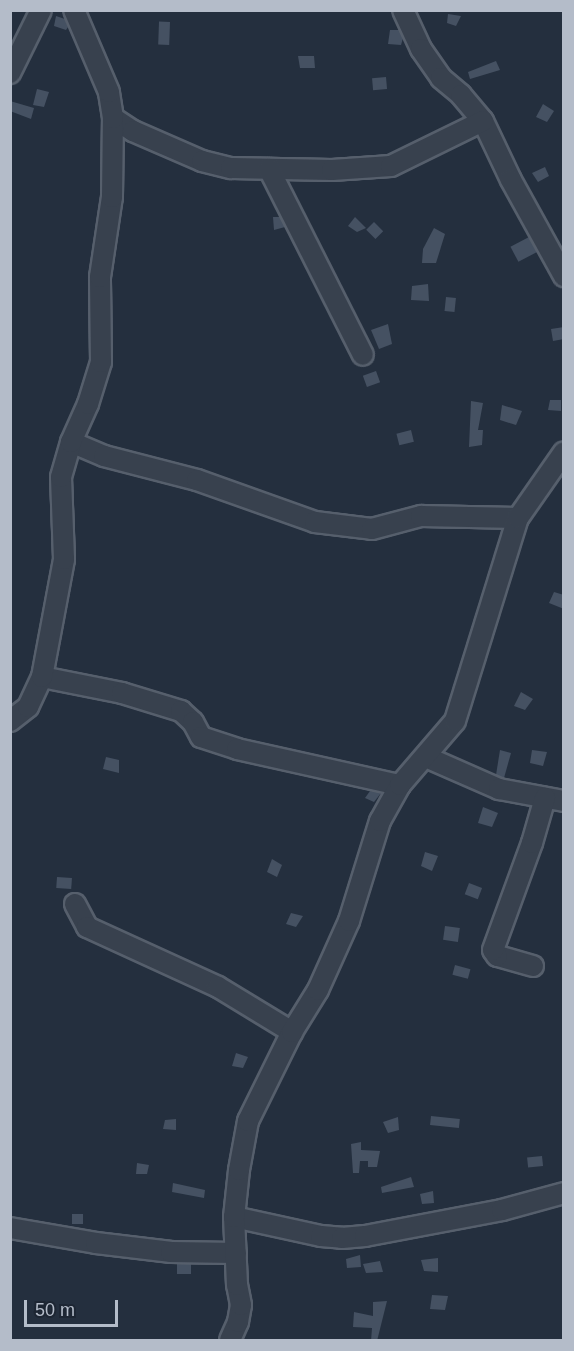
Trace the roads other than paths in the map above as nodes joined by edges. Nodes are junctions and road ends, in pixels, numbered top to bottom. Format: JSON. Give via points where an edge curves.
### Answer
{"nodes":[{"id":1,"x":41,"y":10,"type":"edge"},
{"id":2,"x":74,"y":10,"type":"edge"},
{"id":3,"x":403,"y":10,"type":"edge"},
{"id":4,"x":10,"y":73,"type":"edge"},
{"id":5,"x":113,"y":118,"type":"junction"},
{"id":6,"x":483,"y":121,"type":"junction"},
{"id":7,"x":269,"y":169,"type":"junction"},
{"id":8,"x":564,"y":276,"type":"edge"},
{"id":9,"x":363,"y":355,"type":"dead end"},
{"id":10,"x":71,"y":442,"type":"junction"},
{"id":11,"x":564,"y":452,"type":"edge"},
{"id":12,"x":518,"y":518,"type":"junction"},
{"id":13,"x":42,"y":677,"type":"junction"},
{"id":14,"x":10,"y":721,"type":"edge"},
{"id":15,"x":426,"y":757,"type":"junction"},
{"id":16,"x":400,"y":785,"type":"junction"},
{"id":17,"x":554,"y":800,"type":"edge"},
{"id":18,"x":75,"y":904,"type":"dead end"},
{"id":19,"x":533,"y":966,"type":"dead end"},
{"id":20,"x":292,"y":1032,"type":"junction"},
{"id":21,"x":564,"y":1193,"type":"edge"},
{"id":22,"x":234,"y":1217,"type":"junction"},
{"id":23,"x":10,"y":1228,"type":"edge"},
{"id":24,"x":236,"y":1253,"type":"junction"},
{"id":25,"x":230,"y":1341,"type":"edge"}],
"edges":[{"from":1,"to":4,"type":"street"},
{"from":2,"to":5,"type":"street","via":[[109,92]]},
{"from":3,"to":6,"type":"street","via":[[421,49],[441,78]]},
{"from":5,"to":7,"type":"street","via":[[133,131],[202,161],[231,168]]},
{"from":5,"to":10,"type":"street","via":[[112,197],[100,277],[101,362]]},
{"from":6,"to":7,"type":"street","via":[[391,166]]},
{"from":6,"to":8,"type":"street"},
{"from":7,"to":9,"type":"street"},
{"from":10,"to":12,"type":"street","via":[[104,456],[197,480],[315,522],[372,529],[421,516]]},
{"from":10,"to":13,"type":"street","via":[[61,477],[64,559]]},
{"from":11,"to":12,"type":"street"},
{"from":12,"to":15,"type":"street","via":[[455,721]]},
{"from":13,"to":14,"type":"street","via":[[28,707]]},
{"from":13,"to":16,"type":"street","via":[[122,693],[181,711],[201,736],[227,746]]},
{"from":15,"to":16,"type":"street"},
{"from":15,"to":17,"type":"street","via":[[499,789]]},
{"from":16,"to":20,"type":"street","via":[[380,821],[349,921],[332,961]]},
{"from":17,"to":19,"type":"street","via":[[532,843],[493,950],[497,956]]},
{"from":18,"to":20,"type":"street","via":[[87,927],[219,987]]},
{"from":20,"to":22,"type":"street","via":[[249,1121]]},
{"from":21,"to":22,"type":"street","via":[[502,1210],[365,1236],[321,1236]]},
{"from":22,"to":24,"type":"street"},
{"from":23,"to":24,"type":"street","via":[[171,1252]]},
{"from":24,"to":25,"type":"street","via":[[241,1305]]}]}
